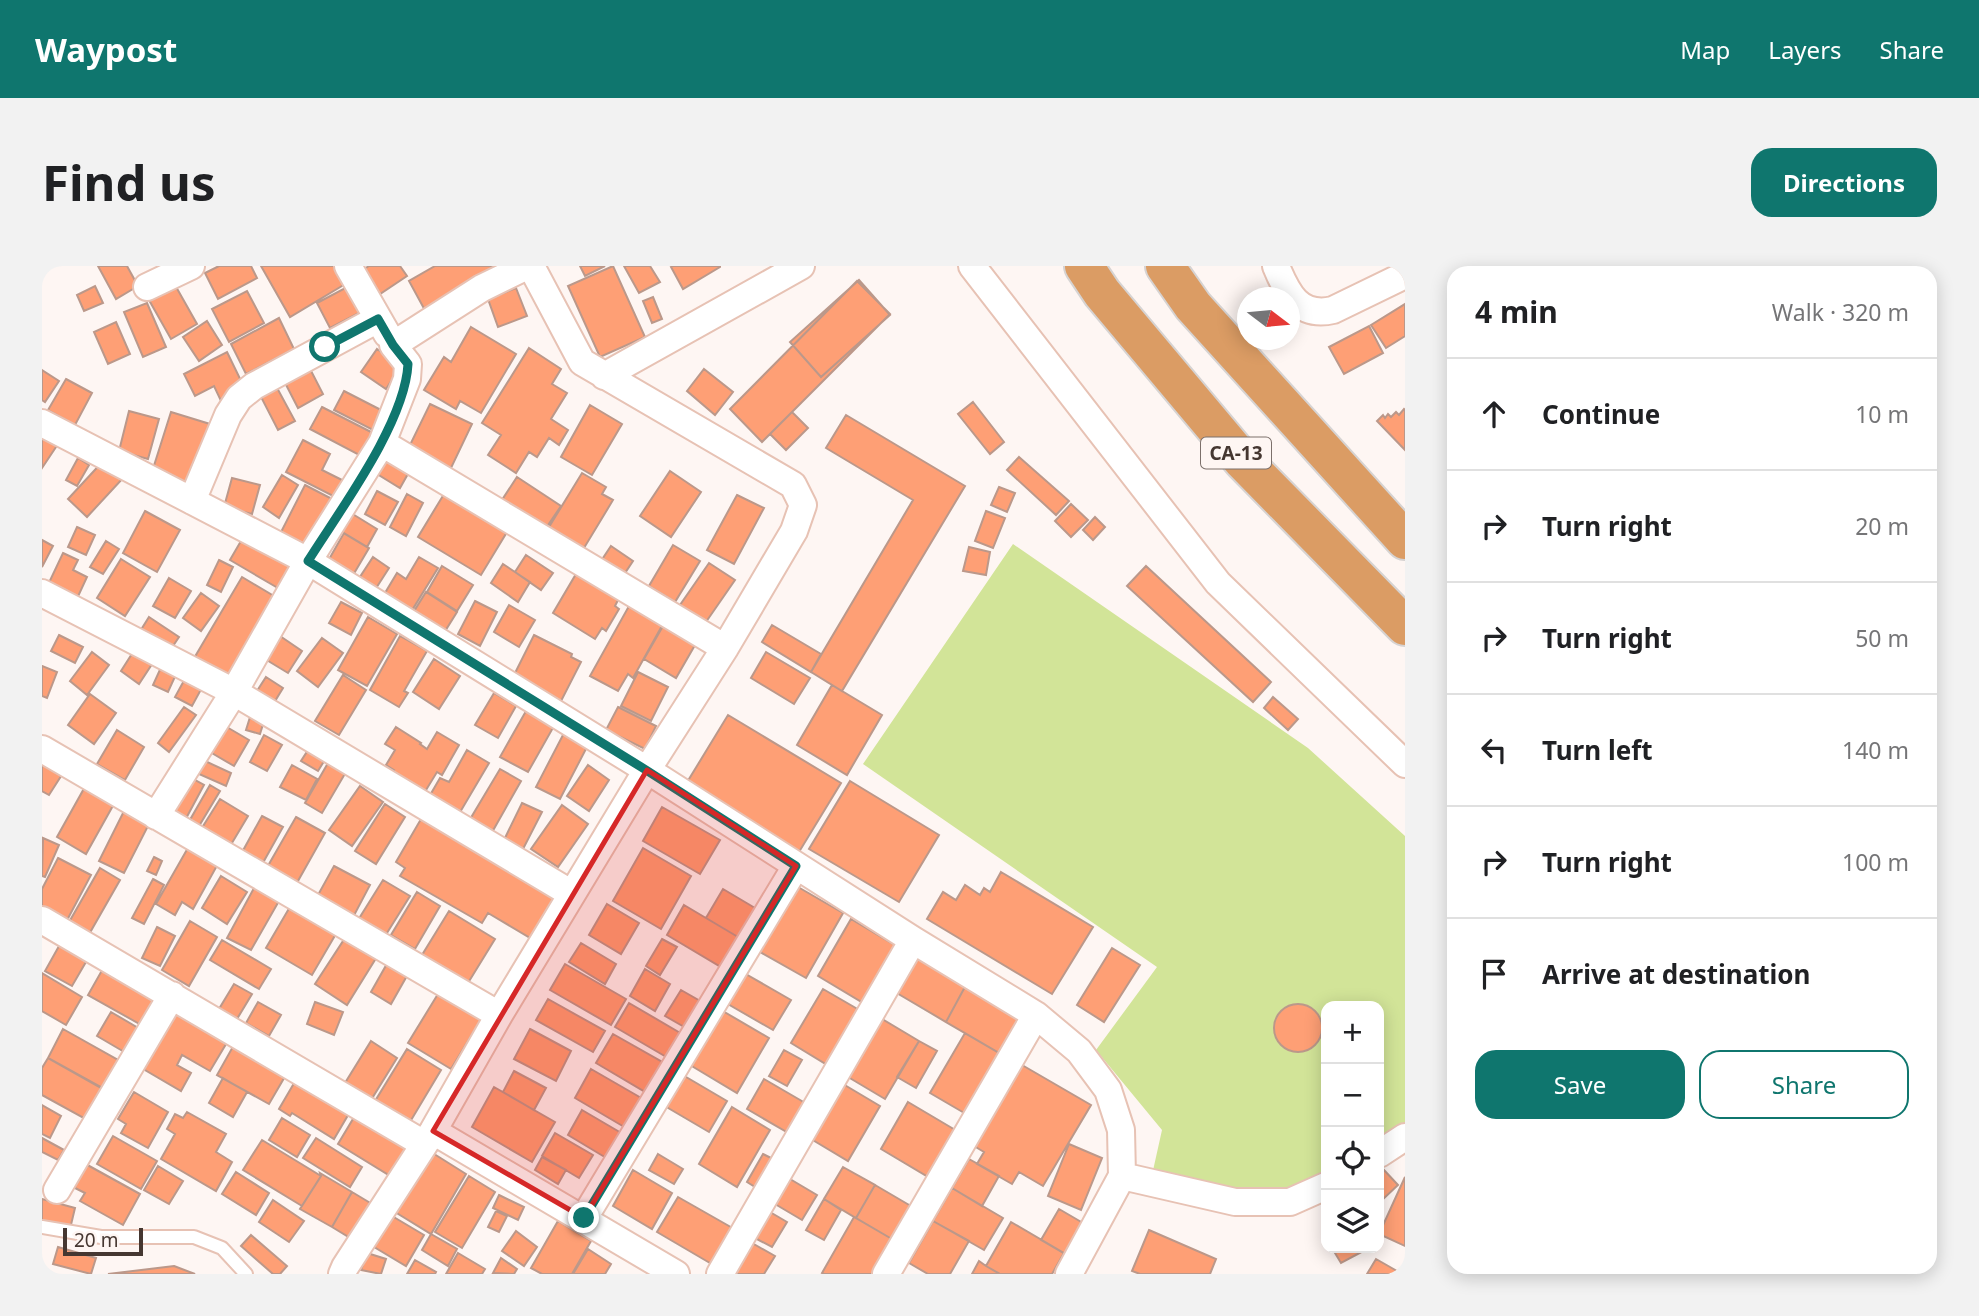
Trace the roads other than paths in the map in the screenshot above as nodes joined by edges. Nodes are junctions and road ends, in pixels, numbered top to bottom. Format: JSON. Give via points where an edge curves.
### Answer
{"nodes":[{"id":1,"x":191,"y":266,"type":"edge"},
{"id":2,"x":348,"y":266,"type":"edge"},
{"id":3,"x":529,"y":266,"type":"edge"},
{"id":4,"x":800,"y":266,"type":"edge"},
{"id":5,"x":972,"y":266,"type":"edge"},
{"id":6,"x":1084,"y":266,"type":"edge"},
{"id":7,"x":1166,"y":266,"type":"edge"},
{"id":8,"x":1276,"y":266,"type":"edge"},
{"id":9,"x":1405,"y":275,"type":"edge"},
{"id":10,"x":147,"y":287,"type":"dead end"},
{"id":11,"x":378,"y":319,"type":"junction"},
{"id":12,"x":393,"y":345,"type":"junction"},
{"id":13,"x":604,"y":376,"type":"junction"},
{"id":14,"x":42,"y":423,"type":"edge"},
{"id":15,"x":382,"y":443,"type":"junction"},
{"id":16,"x":192,"y":501,"type":"junction"},
{"id":17,"x":1405,"y":540,"type":"edge"},
{"id":18,"x":308,"y":561,"type":"junction"},
{"id":19,"x":42,"y":593,"type":"edge"},
{"id":20,"x":1405,"y":626,"type":"edge"},
{"id":21,"x":725,"y":648,"type":"junction"},
{"id":22,"x":233,"y":692,"type":"junction"},
{"id":23,"x":42,"y":749,"type":"edge"},
{"id":24,"x":1405,"y":764,"type":"edge"},
{"id":25,"x":646,"y":770,"type":"junction"},
{"id":26,"x":156,"y":816,"type":"junction"},
{"id":27,"x":796,"y":866,"type":"junction"},
{"id":28,"x":572,"y":894,"type":"junction"},
{"id":29,"x":44,"y":924,"type":"edge"},
{"id":30,"x":912,"y":940,"type":"junction"},
{"id":31,"x":172,"y":995,"type":"junction"},
{"id":32,"x":1036,"y":1014,"type":"junction"},
{"id":33,"x":499,"y":1015,"type":"junction"},
{"id":34,"x":429,"y":1137,"type":"junction"},
{"id":35,"x":1405,"y":1137,"type":"edge"},
{"id":36,"x":1384,"y":1151,"type":"edge"},
{"id":37,"x":1122,"y":1176,"type":"junction"},
{"id":38,"x":1321,"y":1188,"type":"edge"},
{"id":39,"x":57,"y":1190,"type":"dead end"},
{"id":40,"x":584,"y":1218,"type":"junction"},
{"id":41,"x":42,"y":1227,"type":"edge"},
{"id":42,"x":348,"y":1271,"type":"edge"},
{"id":43,"x":246,"y":1274,"type":"edge"},
{"id":44,"x":676,"y":1274,"type":"edge"},
{"id":45,"x":720,"y":1274,"type":"edge"},
{"id":46,"x":886,"y":1274,"type":"edge"},
{"id":47,"x":1069,"y":1274,"type":"edge"}],
"edges":[{"from":1,"to":10,"type":"street"},
{"from":2,"to":11,"type":"street"},
{"from":3,"to":12,"type":"street","via":[[482,288]]},
{"from":3,"to":13,"type":"street","via":[[582,362]]},
{"from":4,"to":13,"type":"street"},
{"from":5,"to":24,"type":"street","via":[[1218,583]]},
{"from":6,"to":20,"type":"highway","number":"CA-13","via":[[1243,461]]},
{"from":7,"to":17,"type":"highway","number":"CA-13","via":[[1193,306]]},
{"from":8,"to":9,"type":"street","via":[[1284,287],[1299,305],[1322,313]]},
{"from":11,"to":12,"type":"street"},
{"from":11,"to":16,"type":"street","via":[[239,398]]},
{"from":12,"to":15,"type":"street","via":[[408,364],[407,379]]},
{"from":13,"to":21,"type":"street","via":[[793,485],[803,505],[794,531]]},
{"from":14,"to":16,"type":"street"},
{"from":15,"to":18,"type":"street"},
{"from":15,"to":21,"type":"street"},
{"from":16,"to":18,"type":"street"},
{"from":18,"to":22,"type":"street"},
{"from":18,"to":25,"type":"street"},
{"from":19,"to":22,"type":"street"},
{"from":21,"to":25,"type":"street"},
{"from":22,"to":26,"type":"street"},
{"from":22,"to":28,"type":"street"},
{"from":23,"to":26,"type":"street"},
{"from":25,"to":27,"type":"street"},
{"from":25,"to":28,"type":"street"},
{"from":26,"to":33,"type":"street"},
{"from":27,"to":30,"type":"street"},
{"from":27,"to":40,"type":"street"},
{"from":28,"to":33,"type":"street"},
{"from":29,"to":31,"type":"street"},
{"from":30,"to":32,"type":"street"},
{"from":30,"to":45,"type":"street"},
{"from":31,"to":34,"type":"street"},
{"from":31,"to":39,"type":"street"},
{"from":32,"to":37,"type":"street","via":[[1079,1051],[1108,1090],[1122,1130]]},
{"from":32,"to":46,"type":"street"},
{"from":33,"to":34,"type":"street"},
{"from":34,"to":40,"type":"street"},
{"from":34,"to":42,"type":"street"},
{"from":35,"to":36,"type":"street"},
{"from":37,"to":38,"type":"street","via":[[1235,1202],[1290,1202]]},
{"from":37,"to":47,"type":"street"},
{"from":40,"to":44,"type":"street"},
{"from":41,"to":43,"type":"lane","via":[[101,1237],[194,1237],[222,1248]]}]}
